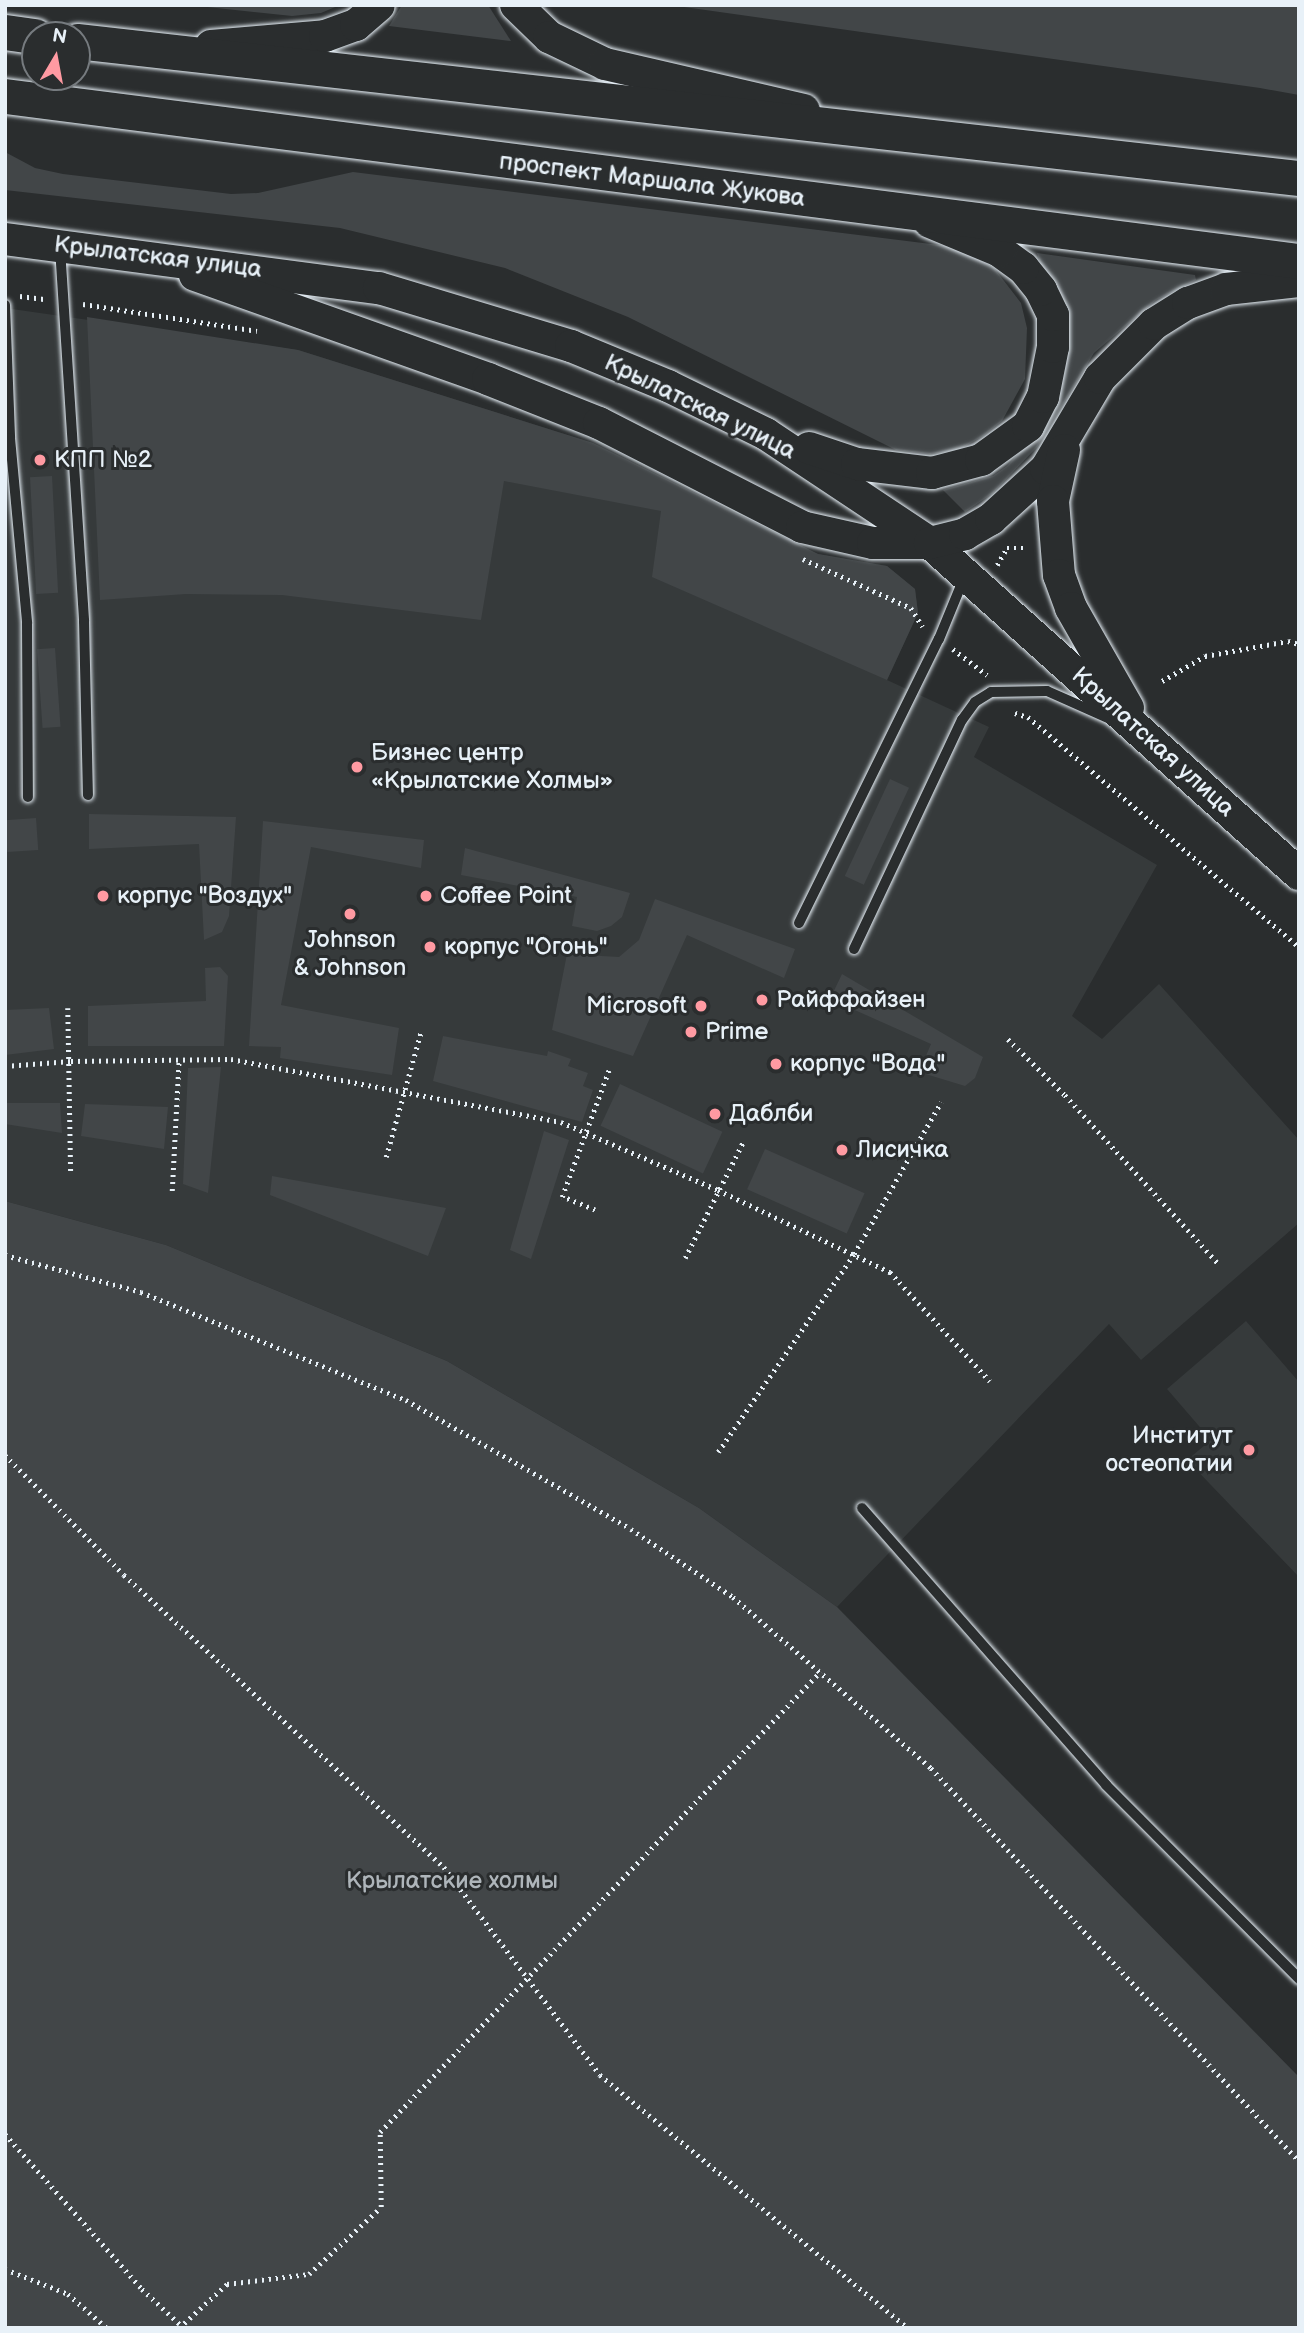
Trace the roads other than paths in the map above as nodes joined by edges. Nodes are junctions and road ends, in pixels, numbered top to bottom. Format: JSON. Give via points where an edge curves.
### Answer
{"nodes":[{"id":1,"x":379,"y":5,"type":"edge"},
{"id":2,"x":516,"y":5,"type":"edge"},
{"id":3,"x":91,"y":43,"type":"edge"},
{"id":4,"x":153,"y":50,"type":"junction"},
{"id":5,"x":5,"y":96,"type":"edge"},
{"id":6,"x":888,"y":129,"type":"junction"},
{"id":7,"x":1299,"y":178,"type":"edge"},
{"id":8,"x":895,"y":212,"type":"junction"},
{"id":9,"x":5,"y":239,"type":"edge"},
{"id":10,"x":60,"y":245,"type":"junction"},
{"id":11,"x":123,"y":252,"type":"junction"},
{"id":12,"x":1299,"y":261,"type":"edge"},
{"id":13,"x":1299,"y":281,"type":"edge"},
{"id":14,"x":5,"y":305,"type":"edge"},
{"id":15,"x":766,"y":434,"type":"junction"},
{"id":16,"x":1069,"y":434,"type":"junction"},
{"id":17,"x":930,"y":543,"type":"junction"},
{"id":18,"x":965,"y":574,"type":"junction"},
{"id":19,"x":1143,"y":734,"type":"junction"},
{"id":20,"x":88,"y":795,"type":"dead end"},
{"id":21,"x":28,"y":797,"type":"dead end"},
{"id":22,"x":1299,"y":874,"type":"edge"},
{"id":23,"x":799,"y":923,"type":"dead end"},
{"id":24,"x":854,"y":949,"type":"dead end"},
{"id":25,"x":862,"y":1508,"type":"dead end"},
{"id":26,"x":1299,"y":1979,"type":"edge"}],
"edges":[{"from":1,"to":4,"type":"main road","via":[[356,24],[325,36]]},
{"from":2,"to":6,"type":"main road","via":[[549,37],[605,64]]},
{"from":3,"to":4,"type":"main road"},
{"from":4,"to":6,"type":"main road"},
{"from":5,"to":8,"type":"main road","name":"проспект Маршала Жукова"},
{"from":6,"to":7,"type":"main road"},
{"from":8,"to":12,"type":"main road","name":"проспект Маршала Жукова"},
{"from":8,"to":15,"type":"main road","via":[[957,230],[1000,251],[1023,268],[1041,290],[1052,315],[1053,347],[1043,397],[1028,426],[981,460],[932,473],[858,464]]},
{"from":9,"to":10,"type":"main road","name":"Крылатская улица"},
{"from":10,"to":11,"type":"main road","name":"Крылатская улица"},
{"from":10,"to":20,"type":"lane","via":[[84,621]]},
{"from":11,"to":15,"type":"main road","name":"Крылатская улица","via":[[319,278],[456,307],[584,351]]},
{"from":11,"to":17,"type":"main road","via":[[278,303],[587,418],[802,527],[873,543]]},
{"from":13,"to":16,"type":"main road","via":[[1226,289],[1188,303],[1154,324],[1100,378]]},
{"from":14,"to":21,"type":"lane","via":[[10,438],[27,623]]},
{"from":15,"to":17,"type":"main road","name":"Крылатская улица"},
{"from":16,"to":17,"type":"main road","via":[[1046,469],[991,519],[965,534]]},
{"from":16,"to":19,"type":"main road","via":[[1053,501],[1059,575],[1071,608]]},
{"from":17,"to":18,"type":"main road","name":"Крылатская улица"},
{"from":18,"to":19,"type":"main road","name":"Крылатская улица"},
{"from":18,"to":23,"type":"lane","via":[[939,639]]},
{"from":19,"to":22,"type":"main road","name":"Крылатская улица"},
{"from":19,"to":24,"type":"lane","via":[[1047,691],[991,692],[975,702],[962,720]]},
{"from":25,"to":26,"type":"lane","via":[[1106,1785]]}]}
